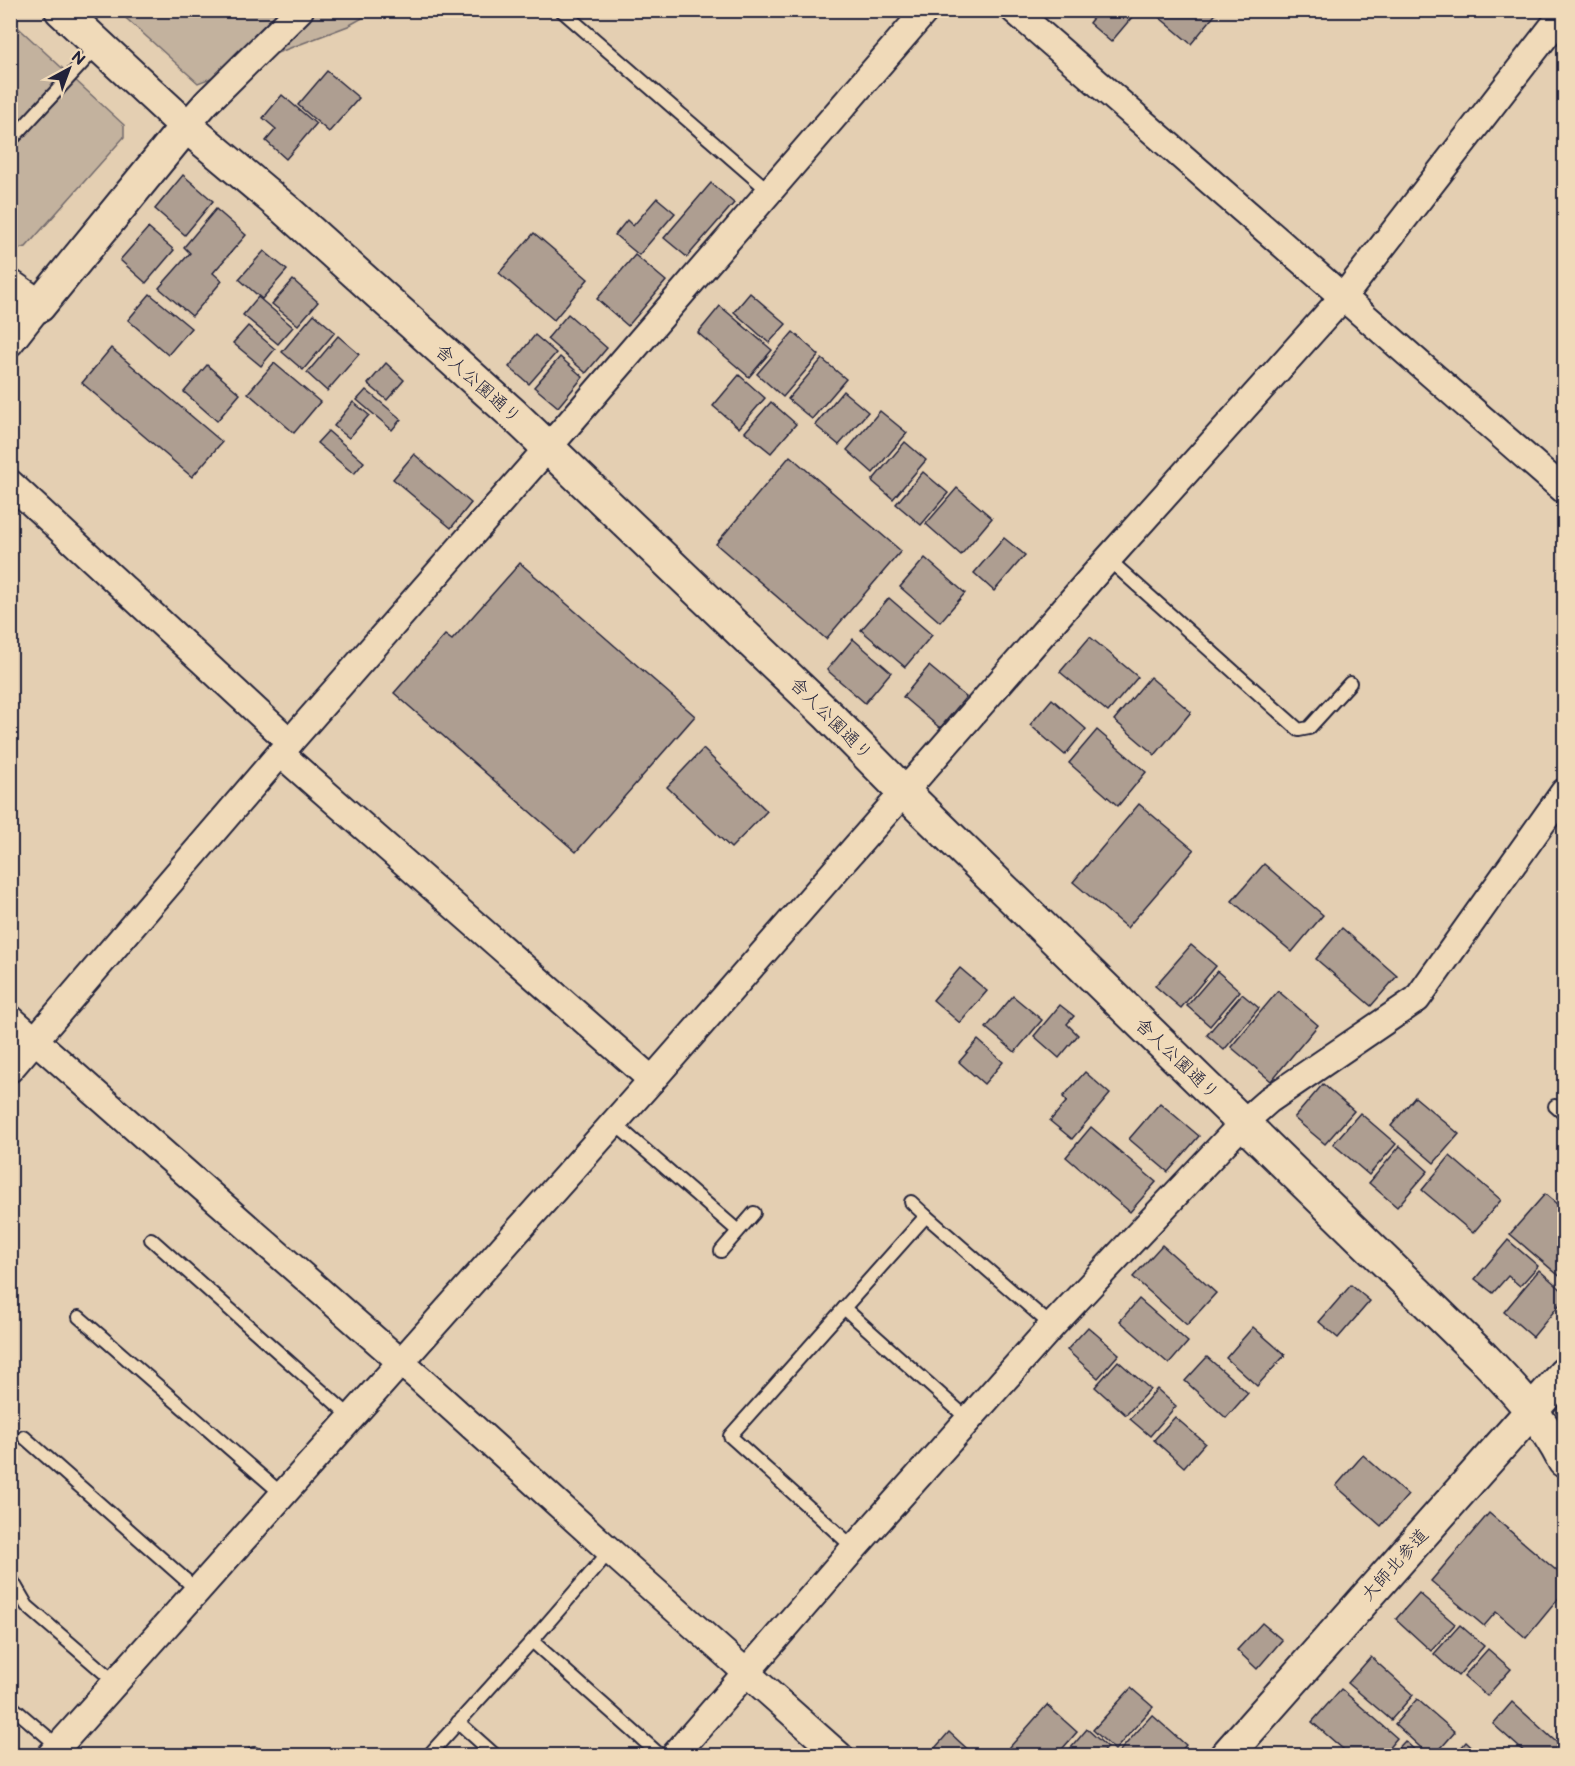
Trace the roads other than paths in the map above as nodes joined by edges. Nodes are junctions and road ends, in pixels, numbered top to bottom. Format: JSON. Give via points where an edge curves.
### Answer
{"nodes":[{"id":1,"x":62,"y":10,"type":"edge"},
{"id":2,"x":300,"y":10,"type":"edge"},
{"id":3,"x":561,"y":10,"type":"edge"},
{"id":4,"x":926,"y":10,"type":"edge"},
{"id":5,"x":1014,"y":10,"type":"edge"},
{"id":6,"x":1564,"y":12,"type":"edge"},
{"id":7,"x":99,"y":45,"type":"junction"},
{"id":8,"x":186,"y":126,"type":"junction"},
{"id":9,"x":10,"y":132,"type":"edge"},
{"id":10,"x":770,"y":191,"type":"junction"},
{"id":11,"x":10,"y":286,"type":"edge"},
{"id":12,"x":1344,"y":296,"type":"junction"},
{"id":13,"x":39,"y":306,"type":"junction"},
{"id":14,"x":10,"y":342,"type":"edge"},
{"id":15,"x":548,"y":449,"type":"junction"},
{"id":16,"x":10,"y":483,"type":"edge"},
{"id":17,"x":1564,"y":490,"type":"edge"},
{"id":18,"x":1108,"y":560,"type":"junction"},
{"id":19,"x":1350,"y":683,"type":"dead end"},
{"id":20,"x":286,"y":748,"type":"junction"},
{"id":21,"x":904,"y":792,"type":"junction"},
{"id":22,"x":1564,"y":792,"type":"edge"},
{"id":23,"x":10,"y":1018,"type":"edge"},
{"id":24,"x":35,"y":1040,"type":"junction"},
{"id":25,"x":10,"y":1069,"type":"edge"},
{"id":26,"x":652,"y":1080,"type":"junction"},
{"id":27,"x":614,"y":1122,"type":"junction"},
{"id":28,"x":1243,"y":1123,"type":"junction"},
{"id":29,"x":911,"y":1202,"type":"dead end"},
{"id":30,"x":754,"y":1213,"type":"dead end"},
{"id":31,"x":926,"y":1216,"type":"junction"},
{"id":32,"x":738,"y":1231,"type":"junction"},
{"id":33,"x":151,"y":1239,"type":"dead end"},
{"id":34,"x":721,"y":1251,"type":"dead end"},
{"id":35,"x":844,"y":1308,"type":"junction"},
{"id":36,"x":79,"y":1317,"type":"dead end"},
{"id":37,"x":1052,"y":1326,"type":"junction"},
{"id":38,"x":401,"y":1363,"type":"junction"},
{"id":39,"x":1564,"y":1374,"type":"edge"},
{"id":40,"x":1532,"y":1411,"type":"junction"},
{"id":41,"x":351,"y":1417,"type":"junction"},
{"id":42,"x":969,"y":1420,"type":"junction"},
{"id":43,"x":24,"y":1437,"type":"dead end"},
{"id":44,"x":1564,"y":1461,"type":"edge"},
{"id":45,"x":283,"y":1495,"type":"junction"},
{"id":46,"x":855,"y":1548,"type":"junction"},
{"id":47,"x":610,"y":1551,"type":"junction"},
{"id":48,"x":10,"y":1577,"type":"edge"},
{"id":49,"x":197,"y":1590,"type":"junction"},
{"id":50,"x":532,"y":1641,"type":"junction"},
{"id":51,"x":746,"y":1674,"type":"junction"},
{"id":52,"x":116,"y":1683,"type":"junction"},
{"id":53,"x":10,"y":1705,"type":"edge"},
{"id":54,"x":458,"y":1722,"type":"junction"},
{"id":55,"x":54,"y":1751,"type":"edge"},
{"id":56,"x":428,"y":1755,"type":"edge"},
{"id":57,"x":496,"y":1755,"type":"edge"},
{"id":58,"x":661,"y":1755,"type":"edge"},
{"id":59,"x":674,"y":1755,"type":"edge"},
{"id":60,"x":840,"y":1755,"type":"edge"},
{"id":61,"x":1226,"y":1755,"type":"edge"}],
"edges":[{"from":1,"to":7,"type":"street","name":"舎人公園通り"},
{"from":2,"to":8,"type":"street"},
{"from":3,"to":10,"type":"lane"},
{"from":4,"to":10,"type":"street"},
{"from":5,"to":12,"type":"street"},
{"from":6,"to":12,"type":"street"},
{"from":7,"to":8,"type":"street","name":"舎人公園通り"},
{"from":7,"to":9,"type":"lane","via":[[15,136]]},
{"from":8,"to":13,"type":"street"},
{"from":8,"to":15,"type":"street","name":"舎人公園通り","via":[[286,210]]},
{"from":10,"to":15,"type":"street"},
{"from":11,"to":13,"type":"street"},
{"from":12,"to":17,"type":"street"},
{"from":12,"to":18,"type":"street"},
{"from":13,"to":14,"type":"street"},
{"from":15,"to":20,"type":"street"},
{"from":15,"to":21,"type":"street","name":"舎人公園通り"},
{"from":16,"to":20,"type":"street"},
{"from":18,"to":19,"type":"lane","via":[[1299,730],[1310,728]]},
{"from":18,"to":21,"type":"street"},
{"from":20,"to":24,"type":"street"},
{"from":20,"to":26,"type":"street"},
{"from":21,"to":26,"type":"street"},
{"from":21,"to":28,"type":"street","name":"舎人公園通り"},
{"from":22,"to":28,"type":"street","via":[[1417,999],[1269,1100]]},
{"from":23,"to":24,"type":"street"},
{"from":24,"to":25,"type":"street"},
{"from":24,"to":38,"type":"street"},
{"from":26,"to":27,"type":"street"},
{"from":27,"to":32,"type":"lane"},
{"from":27,"to":38,"type":"street"},
{"from":28,"to":37,"type":"street"},
{"from":28,"to":40,"type":"street","name":"舎人公園通り","via":[[1483,1357]]},
{"from":29,"to":31,"type":"lane"},
{"from":30,"to":32,"type":"lane"},
{"from":31,"to":35,"type":"lane"},
{"from":31,"to":37,"type":"lane"},
{"from":32,"to":34,"type":"lane"},
{"from":33,"to":41,"type":"lane"},
{"from":35,"to":42,"type":"lane"},
{"from":35,"to":46,"type":"lane","via":[[730,1436]]},
{"from":36,"to":45,"type":"lane"},
{"from":37,"to":42,"type":"street"},
{"from":38,"to":41,"type":"street"},
{"from":38,"to":47,"type":"street"},
{"from":39,"to":40,"type":"street","name":"大師北参道"},
{"from":40,"to":44,"type":"street","name":"舎人公園通り"},
{"from":40,"to":61,"type":"street","name":"大師北参道"},
{"from":41,"to":45,"type":"street"},
{"from":42,"to":46,"type":"street"},
{"from":43,"to":49,"type":"lane"},
{"from":45,"to":49,"type":"street"},
{"from":46,"to":51,"type":"street"},
{"from":47,"to":50,"type":"lane"},
{"from":47,"to":51,"type":"street"},
{"from":48,"to":52,"type":"lane","via":[[27,1606]]},
{"from":49,"to":52,"type":"street"},
{"from":50,"to":54,"type":"lane"},
{"from":50,"to":58,"type":"lane"},
{"from":51,"to":59,"type":"street"},
{"from":51,"to":60,"type":"street"},
{"from":52,"to":55,"type":"street"},
{"from":53,"to":55,"type":"lane"},
{"from":54,"to":56,"type":"lane"},
{"from":54,"to":57,"type":"lane"}]}
